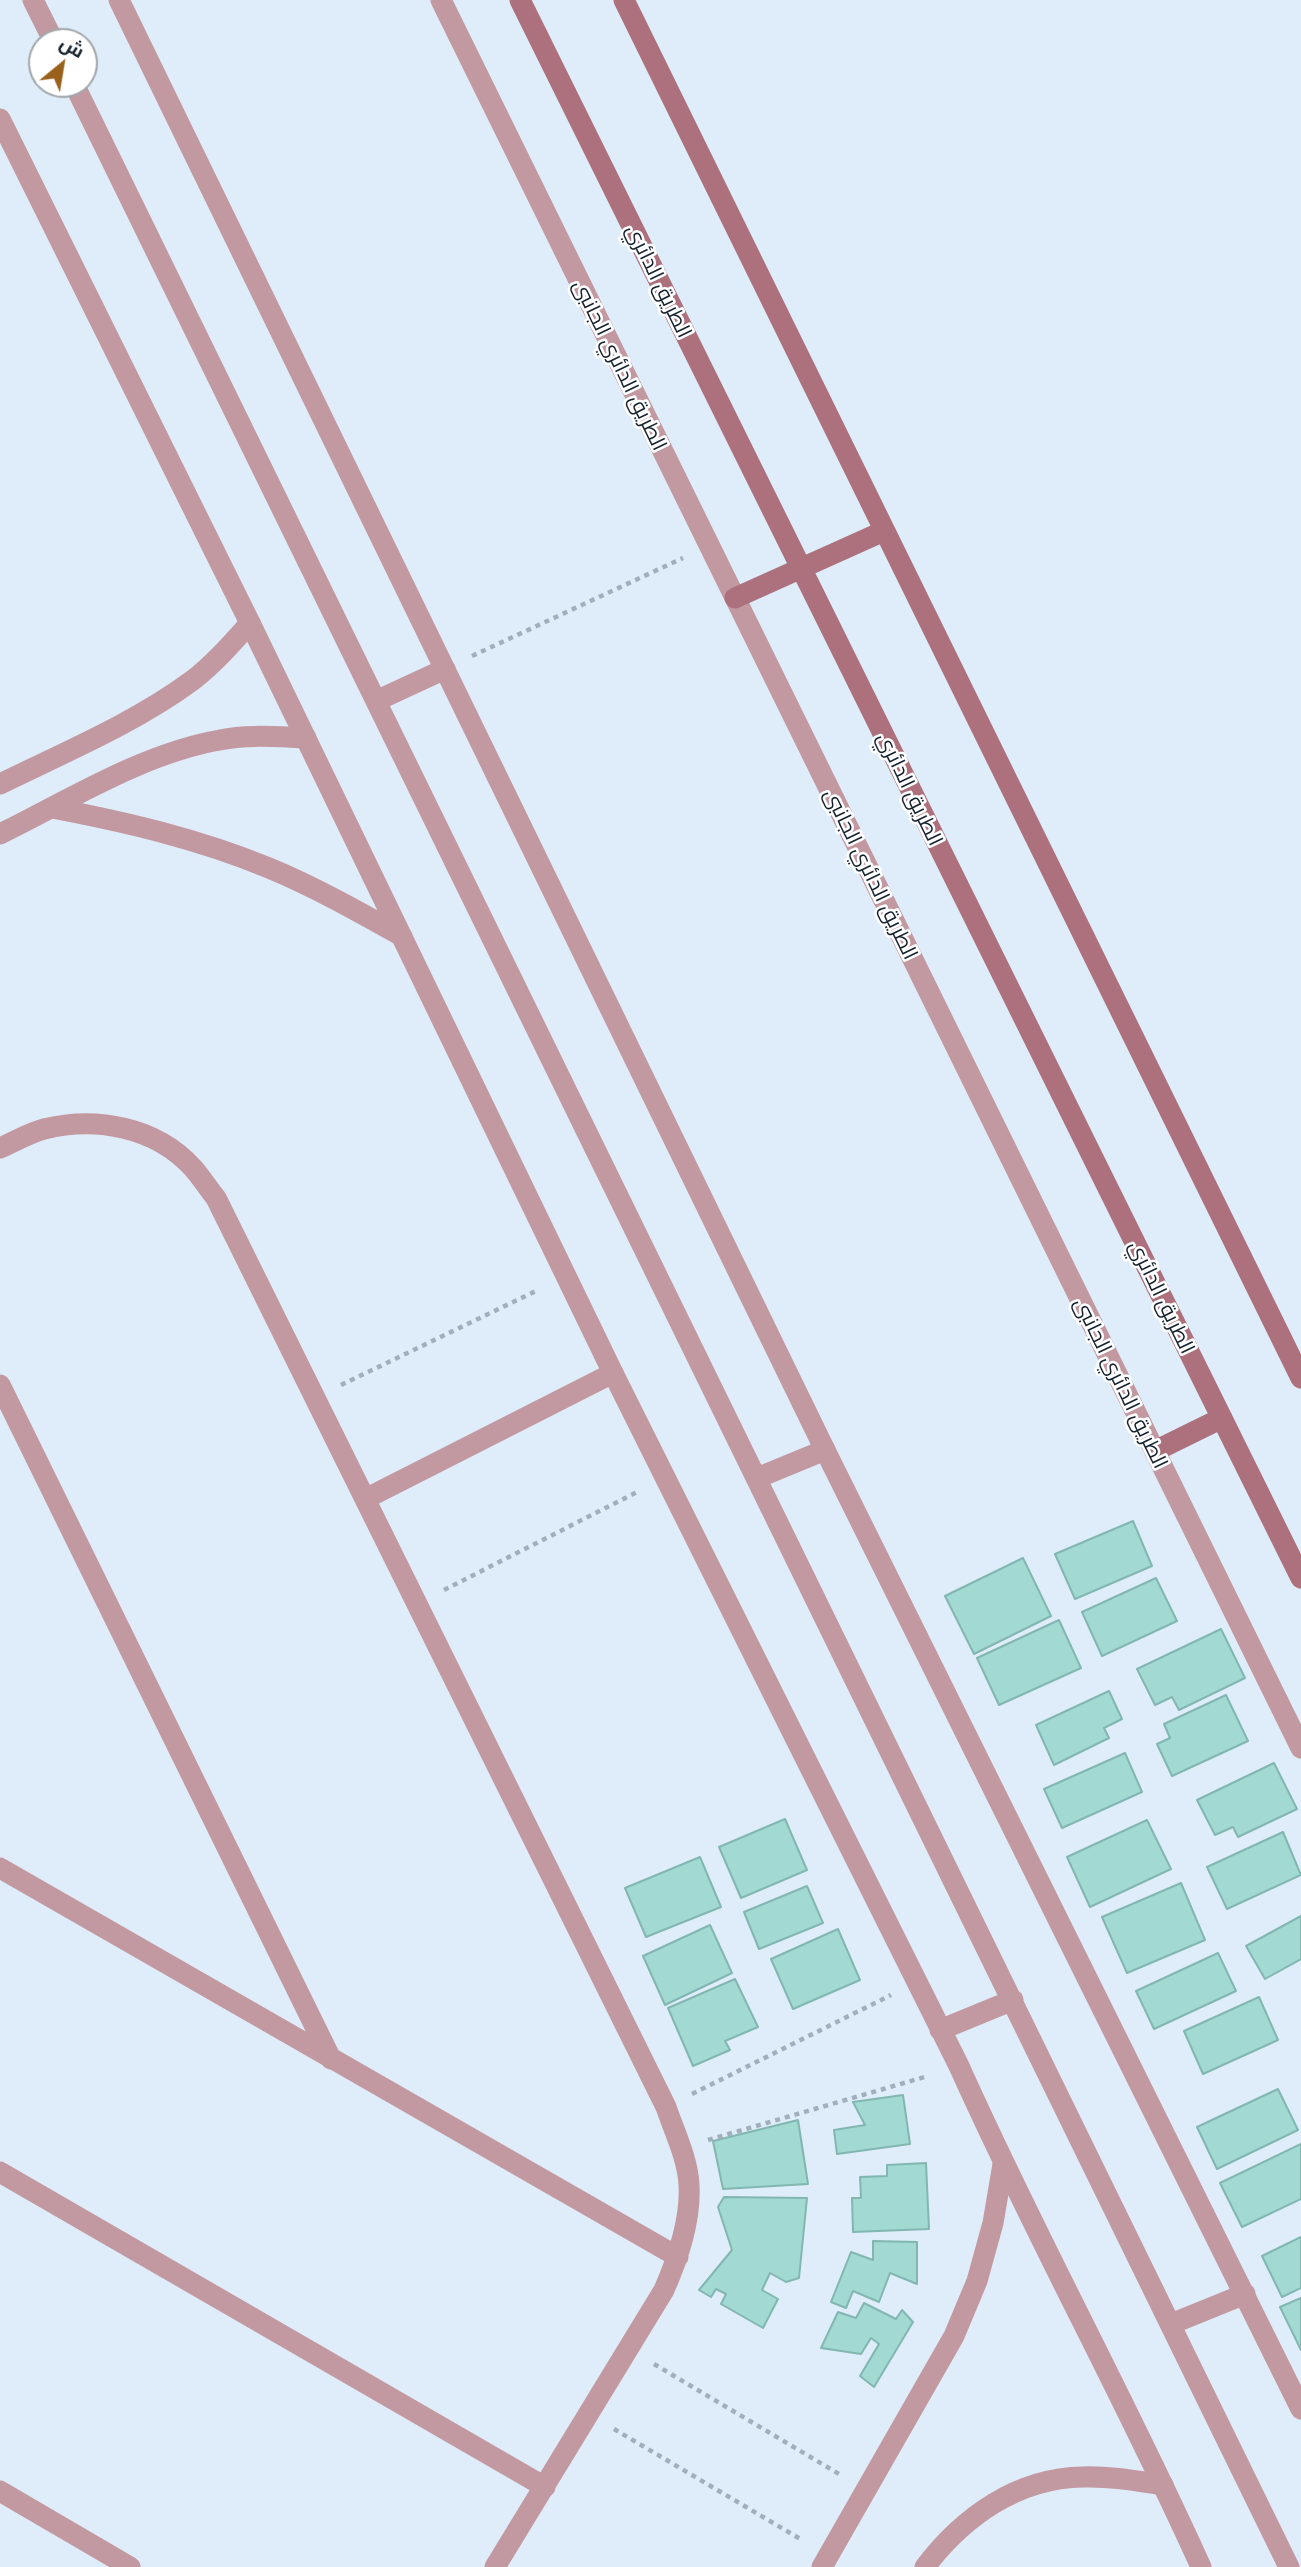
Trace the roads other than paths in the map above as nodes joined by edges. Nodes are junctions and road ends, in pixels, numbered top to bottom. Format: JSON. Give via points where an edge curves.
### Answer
{"nodes":[{"id":1,"x":33,"y":0,"type":"edge"},
{"id":2,"x":119,"y":0,"type":"edge"},
{"id":3,"x":441,"y":0,"type":"edge"},
{"id":4,"x":520,"y":0,"type":"edge"},
{"id":5,"x":624,"y":0,"type":"edge"},
{"id":6,"x":47,"y":28,"type":"edge"},
{"id":7,"x":81,"y":98,"type":"edge"},
{"id":8,"x":0,"y":119,"type":"edge"},
{"id":9,"x":884,"y":531,"type":"junction"},
{"id":10,"x":800,"y":568,"type":"junction"},
{"id":11,"x":735,"y":598,"type":"junction"},
{"id":12,"x":250,"y":623,"type":"junction"},
{"id":13,"x":445,"y":669,"type":"junction"},
{"id":14,"x":376,"y":701,"type":"junction"},
{"id":15,"x":306,"y":738,"type":"junction"},
{"id":16,"x":0,"y":784,"type":"edge"},
{"id":17,"x":52,"y":808,"type":"junction"},
{"id":18,"x":0,"y":834,"type":"edge"},
{"id":19,"x":402,"y":936,"type":"junction"},
{"id":20,"x":0,"y":1149,"type":"edge"},
{"id":21,"x":613,"y":1373,"type":"junction"},
{"id":22,"x":1301,"y":1378,"type":"edge"},
{"id":23,"x":0,"y":1385,"type":"edge"},
{"id":24,"x":1222,"y":1418,"type":"junction"},
{"id":25,"x":825,"y":1450,"type":"junction"},
{"id":26,"x":1155,"y":1451,"type":"junction"},
{"id":27,"x":757,"y":1478,"type":"junction"},
{"id":28,"x":365,"y":1499,"type":"junction"},
{"id":29,"x":1301,"y":1578,"type":"edge"},
{"id":30,"x":1301,"y":1748,"type":"edge"},
{"id":31,"x":0,"y":1868,"type":"edge"},
{"id":32,"x":1013,"y":2000,"type":"junction"},
{"id":33,"x":940,"y":2030,"type":"junction"},
{"id":34,"x":331,"y":2059,"type":"junction"},
{"id":35,"x":1003,"y":2164,"type":"junction"},
{"id":36,"x":0,"y":2172,"type":"edge"},
{"id":37,"x":678,"y":2257,"type":"junction"},
{"id":38,"x":1245,"y":2294,"type":"junction"},
{"id":39,"x":1171,"y":2324,"type":"junction"},
{"id":40,"x":1301,"y":2409,"type":"edge"},
{"id":41,"x":1163,"y":2485,"type":"junction"},
{"id":42,"x":545,"y":2487,"type":"junction"},
{"id":43,"x":0,"y":2491,"type":"edge"},
{"id":44,"x":825,"y":2561,"type":"edge"},
{"id":45,"x":130,"y":2567,"type":"edge"},
{"id":46,"x":495,"y":2567,"type":"edge"},
{"id":47,"x":925,"y":2567,"type":"edge"},
{"id":48,"x":1201,"y":2567,"type":"edge"},
{"id":49,"x":1290,"y":2567,"type":"edge"}],
"edges":[{"from":1,"to":6,"type":"street"},
{"from":2,"to":13,"type":"street"},
{"from":3,"to":11,"type":"street","name":"الطريق الدائري الجانبى"},
{"from":4,"to":10,"type":"main road","name":"الطريق الدائري"},
{"from":5,"to":9,"type":"main road"},
{"from":7,"to":14,"type":"street"},
{"from":8,"to":12,"type":"street"},
{"from":9,"to":10,"type":"main road"},
{"from":9,"to":22,"type":"main road"},
{"from":10,"to":11,"type":"main road"},
{"from":10,"to":24,"type":"main road","name":"الطريق الدائري"},
{"from":11,"to":26,"type":"street","name":"الطريق الدائري الجانبى"},
{"from":12,"to":15,"type":"street"},
{"from":12,"to":16,"type":"street","via":[[224,652],[164,701]]},
{"from":13,"to":14,"type":"street"},
{"from":13,"to":25,"type":"street"},
{"from":14,"to":27,"type":"street"},
{"from":15,"to":17,"type":"street","via":[[224,739],[190,746],[154,758]]},
{"from":15,"to":19,"type":"street"},
{"from":17,"to":18,"type":"street"},
{"from":17,"to":19,"type":"street","via":[[126,822],[268,867]]},
{"from":19,"to":21,"type":"street"},
{"from":20,"to":28,"type":"street","via":[[43,1130],[82,1123],[122,1127],[160,1142],[192,1166],[216,1198]]},
{"from":21,"to":28,"type":"street"},
{"from":21,"to":33,"type":"street"},
{"from":23,"to":34,"type":"street"},
{"from":24,"to":26,"type":"main road"},
{"from":24,"to":29,"type":"main road","name":"الطريق الدائري"},
{"from":25,"to":27,"type":"street"},
{"from":25,"to":38,"type":"street"},
{"from":26,"to":30,"type":"street","name":"الطريق الدائري الجانبى"},
{"from":27,"to":32,"type":"street"},
{"from":28,"to":37,"type":"street","via":[[666,2106],[689,2184]]},
{"from":31,"to":34,"type":"street"},
{"from":32,"to":33,"type":"street"},
{"from":32,"to":39,"type":"street"},
{"from":33,"to":35,"type":"street"},
{"from":34,"to":37,"type":"street"},
{"from":35,"to":41,"type":"street"},
{"from":35,"to":44,"type":"street","via":[[977,2281],[954,2336]]},
{"from":36,"to":42,"type":"street"},
{"from":37,"to":42,"type":"street","via":[[664,2290]]},
{"from":38,"to":39,"type":"street"},
{"from":38,"to":40,"type":"street"},
{"from":39,"to":49,"type":"street"},
{"from":41,"to":47,"type":"street","via":[[1081,2477],[1042,2482],[973,2515]]},
{"from":41,"to":48,"type":"street"},
{"from":42,"to":46,"type":"street"},
{"from":43,"to":45,"type":"street"}]}
